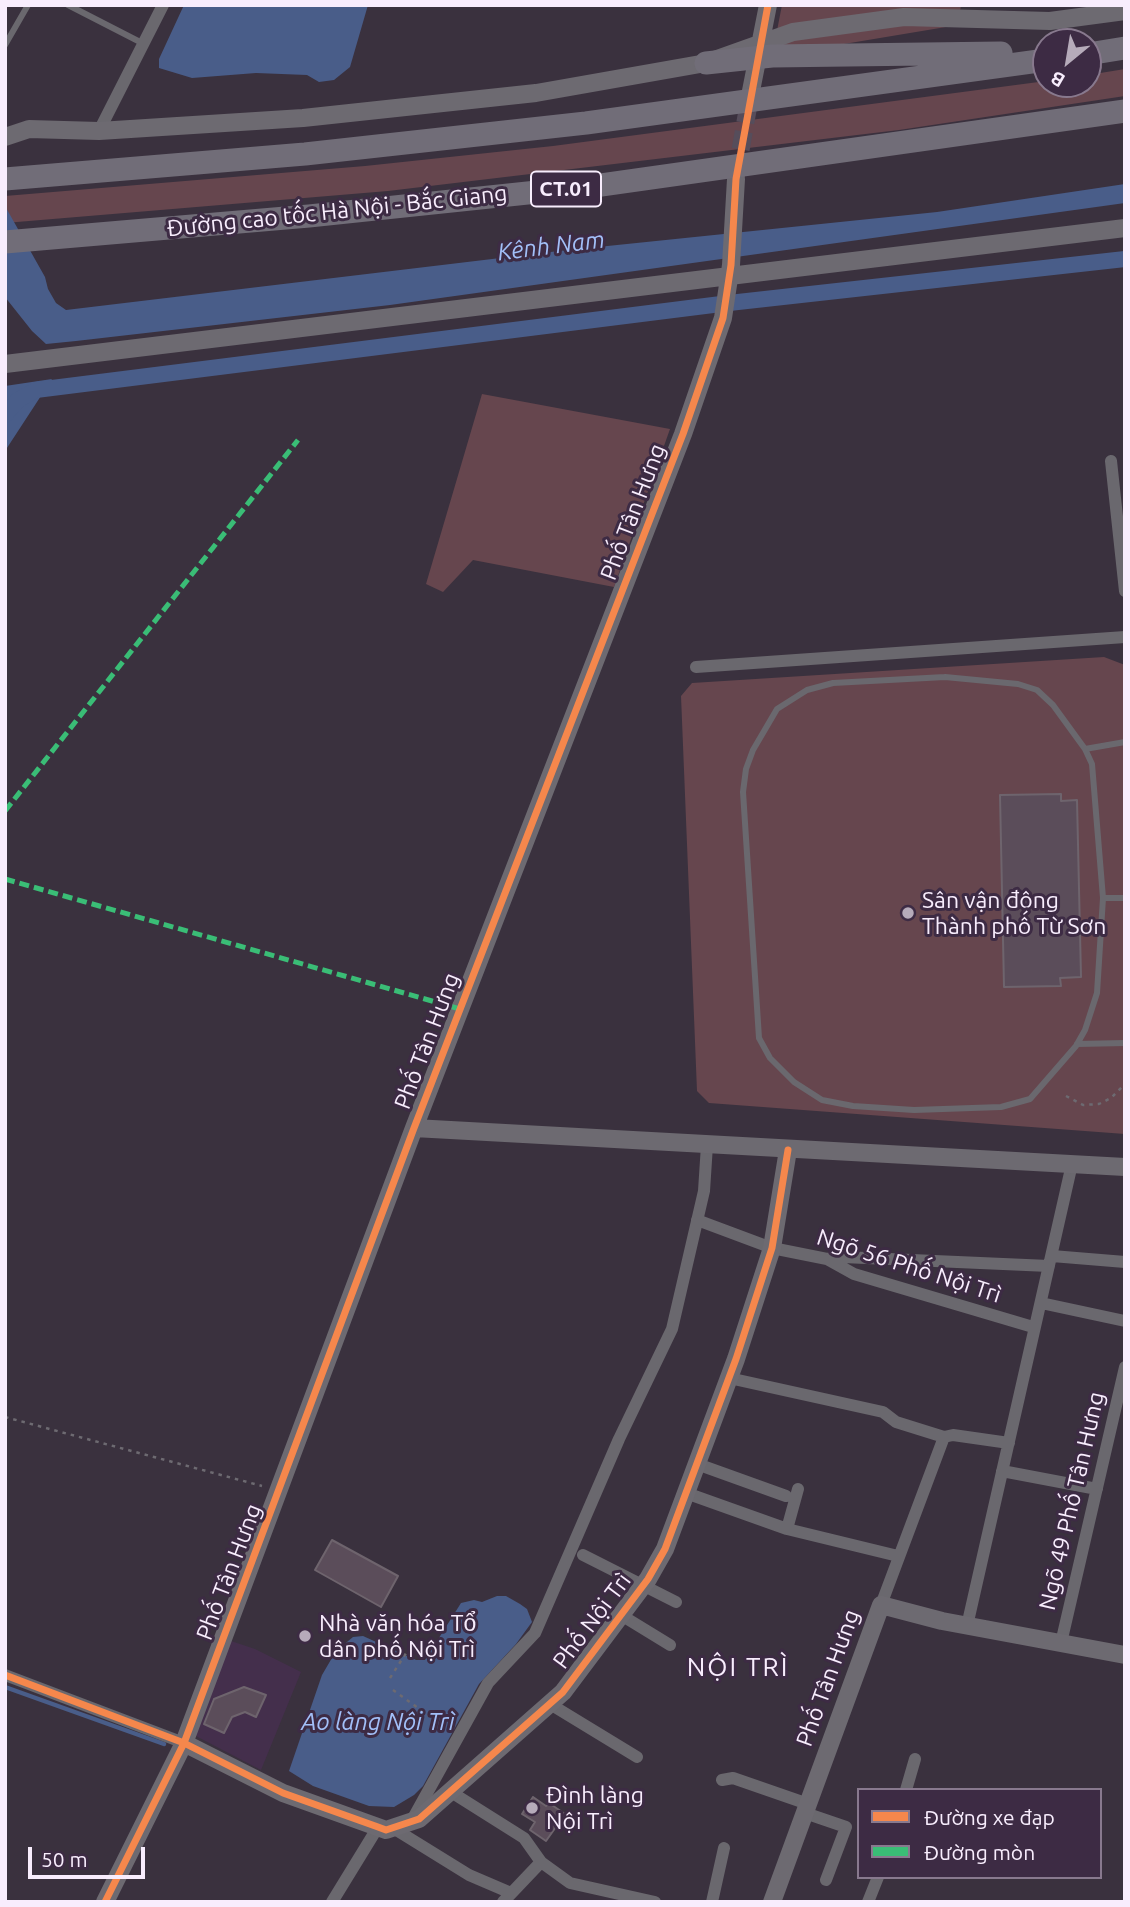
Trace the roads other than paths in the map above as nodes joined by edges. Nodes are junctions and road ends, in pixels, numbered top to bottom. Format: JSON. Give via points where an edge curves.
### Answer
{"nodes":[{"id":1,"x":28,"y":5,"type":"edge"},
{"id":2,"x":68,"y":5,"type":"edge"},
{"id":3,"x":163,"y":5,"type":"edge"},
{"id":4,"x":768,"y":5,"type":"edge"},
{"id":5,"x":1125,"y":11,"type":"edge"},
{"id":6,"x":1125,"y":40,"type":"edge"},
{"id":7,"x":1102,"y":42,"type":"edge"},
{"id":8,"x":145,"y":44,"type":"junction"},
{"id":9,"x":5,"y":45,"type":"edge"},
{"id":10,"x":1125,"y":48,"type":"edge"},
{"id":11,"x":1032,"y":50,"type":"edge"},
{"id":12,"x":759,"y":51,"type":"junction"},
{"id":13,"x":1102,"y":52,"type":"edge"},
{"id":14,"x":1032,"y":62,"type":"edge"},
{"id":15,"x":706,"y":63,"type":"joint"},
{"id":16,"x":750,"y":96,"type":"tunnel mouth"},
{"id":17,"x":1125,"y":111,"type":"edge"},
{"id":18,"x":99,"y":131,"type":"junction"},
{"id":19,"x":5,"y":137,"type":"edge"},
{"id":20,"x":5,"y":179,"type":"edge"},
{"id":21,"x":736,"y":179,"type":"tunnel mouth"},
{"id":22,"x":1125,"y":228,"type":"edge"},
{"id":23,"x":5,"y":242,"type":"edge"},
{"id":24,"x":729,"y":277,"type":"junction"},
{"id":25,"x":5,"y":364,"type":"edge"},
{"id":26,"x":1111,"y":461,"type":"dead end"},
{"id":27,"x":1125,"y":591,"type":"edge"},
{"id":28,"x":1125,"y":637,"type":"edge"},
{"id":29,"x":696,"y":667,"type":"dead end"},
{"id":30,"x":1125,"y":742,"type":"edge"},
{"id":31,"x":1085,"y":749,"type":"junction"},
{"id":32,"x":1103,"y":898,"type":"junction"},
{"id":33,"x":1125,"y":898,"type":"edge"},
{"id":34,"x":1125,"y":1043,"type":"edge"},
{"id":35,"x":1077,"y":1044,"type":"junction"},
{"id":36,"x":414,"y":1128,"type":"junction"},
{"id":37,"x":707,"y":1145,"type":"junction"},
{"id":38,"x":788,"y":1150,"type":"junction"},
{"id":39,"x":1072,"y":1164,"type":"junction"},
{"id":40,"x":1125,"y":1167,"type":"edge"},
{"id":41,"x":697,"y":1220,"type":"junction"},
{"id":42,"x":772,"y":1248,"type":"junction"},
{"id":43,"x":827,"y":1259,"type":"junction"},
{"id":44,"x":1050,"y":1261,"type":"junction"},
{"id":45,"x":1125,"y":1262,"type":"edge"},
{"id":46,"x":1041,"y":1303,"type":"junction"},
{"id":47,"x":1125,"y":1321,"type":"edge"},
{"id":48,"x":1033,"y":1327,"type":"junction"},
{"id":49,"x":1125,"y":1367,"type":"edge"},
{"id":50,"x":729,"y":1378,"type":"junction"},
{"id":51,"x":944,"y":1437,"type":"junction"},
{"id":52,"x":1009,"y":1443,"type":"junction"},
{"id":53,"x":697,"y":1464,"type":"junction"},
{"id":54,"x":1002,"y":1471,"type":"junction"},
{"id":55,"x":1097,"y":1489,"type":"junction"},
{"id":56,"x":686,"y":1493,"type":"junction"},
{"id":57,"x":787,"y":1529,"type":"junction"},
{"id":58,"x":583,"y":1555,"type":"dead end"},
{"id":59,"x":898,"y":1556,"type":"junction"},
{"id":60,"x":643,"y":1585,"type":"junction"},
{"id":61,"x":676,"y":1602,"type":"dead end"},
{"id":62,"x":881,"y":1605,"type":"junction"},
{"id":63,"x":621,"y":1615,"type":"junction"},
{"id":64,"x":967,"y":1626,"type":"junction"},
{"id":65,"x":1061,"y":1643,"type":"junction"},
{"id":66,"x":670,"y":1644,"type":"dead end"},
{"id":67,"x":1125,"y":1655,"type":"edge"},
{"id":68,"x":5,"y":1675,"type":"edge"},
{"id":69,"x":550,"y":1704,"type":"junction"},
{"id":70,"x":184,"y":1743,"type":"junction"},
{"id":71,"x":637,"y":1757,"type":"dead end"},
{"id":72,"x":915,"y":1759,"type":"dead end"},
{"id":73,"x":722,"y":1780,"type":"dead end"},
{"id":74,"x":907,"y":1788,"type":"edge"},
{"id":75,"x":451,"y":1792,"type":"junction"},
{"id":76,"x":806,"y":1809,"type":"junction"},
{"id":77,"x":411,"y":1822,"type":"junction"},
{"id":78,"x":386,"y":1827,"type":"junction"},
{"id":79,"x":724,"y":1848,"type":"dead end"},
{"id":80,"x":541,"y":1861,"type":"junction"},
{"id":81,"x":877,"y":1879,"type":"edge"},
{"id":82,"x":826,"y":1880,"type":"dead end"},
{"id":83,"x":507,"y":1898,"type":"edge"},
{"id":84,"x":626,"y":1899,"type":"edge"},
{"id":85,"x":105,"y":1902,"type":"edge"},
{"id":86,"x":332,"y":1902,"type":"edge"},
{"id":87,"x":655,"y":1902,"type":"edge"},
{"id":88,"x":712,"y":1902,"type":"edge"},
{"id":89,"x":772,"y":1902,"type":"edge"},
{"id":90,"x":868,"y":1902,"type":"edge"}],
"edges":[{"from":1,"to":9,"type":"lane"},
{"from":2,"to":8,"type":"lane"},
{"from":3,"to":8,"type":"street"},
{"from":4,"to":12,"type":"street"},
{"from":5,"to":12,"type":"street","via":[[1050,21],[904,17],[793,32]]},
{"from":6,"to":7,"type":"highway"},
{"from":8,"to":18,"type":"street"},
{"from":10,"to":13,"type":"highway"},
{"from":11,"to":12,"type":"highway","via":[[985,55]]},
{"from":12,"to":15,"type":"highway"},
{"from":12,"to":16,"type":"street"},
{"from":14,"to":20,"type":"highway","via":[[586,123],[305,154]]},
{"from":15,"to":18,"type":"street","via":[[536,93],[303,118]]},
{"from":17,"to":23,"type":"highway","name":"Đường cao tốc Hà Nội - Bắc Giang","number":"CT.01","via":[[594,186]]},
{"from":18,"to":19,"type":"street","via":[[29,129]]},
{"from":21,"to":24,"type":"street","name":"Phố Tân Hưng"},
{"from":22,"to":24,"type":"street"},
{"from":24,"to":25,"type":"street"},
{"from":24,"to":36,"type":"street","name":"Phố Tân Hưng","via":[[723,318],[678,447]]},
{"from":26,"to":27,"type":"street"},
{"from":28,"to":29,"type":"street"},
{"from":30,"to":31,"type":"lane"},
{"from":31,"to":32,"type":"lane","via":[[1092,764]]},
{"from":31,"to":35,"type":"lane","via":[[1053,705],[1037,690],[1018,684],[945,677],[833,683],[807,690],[777,709],[753,750],[743,792],[759,1038],[770,1058],[794,1082],[822,1100],[853,1106],[914,1110],[1002,1107],[1030,1099]]},
{"from":32,"to":33,"type":"lane"},
{"from":32,"to":35,"type":"lane","via":[[1097,993]]},
{"from":34,"to":35,"type":"lane"},
{"from":36,"to":37,"type":"street"},
{"from":36,"to":70,"type":"street","name":"Phố Tân Hưng"},
{"from":37,"to":38,"type":"street"},
{"from":37,"to":41,"type":"street"},
{"from":38,"to":39,"type":"street"},
{"from":38,"to":42,"type":"street","name":"Phố Nội Trì"},
{"from":39,"to":40,"type":"street"},
{"from":39,"to":44,"type":"street"},
{"from":41,"to":42,"type":"street","name":"Ngõ 56 Phố Nội Trì"},
{"from":41,"to":77,"type":"street","via":[[672,1329],[535,1633],[488,1683]]},
{"from":42,"to":43,"type":"street","name":"Ngõ 56 Phố Nội Trì"},
{"from":42,"to":50,"type":"street","name":"Phố Nội Trì"},
{"from":43,"to":44,"type":"street"},
{"from":43,"to":48,"type":"street","name":"Ngõ 56 Phố Nội Trì","via":[[854,1275]]},
{"from":44,"to":45,"type":"street"},
{"from":44,"to":46,"type":"street"},
{"from":46,"to":47,"type":"street"},
{"from":46,"to":48,"type":"street"},
{"from":48,"to":52,"type":"street"},
{"from":49,"to":55,"type":"street","name":"Ngõ 49 Phố Tân Hưng"},
{"from":50,"to":51,"type":"street","via":[[883,1412],[896,1422]]},
{"from":50,"to":53,"type":"street","name":"Phố Nội Trì"},
{"from":51,"to":52,"type":"street"},
{"from":51,"to":59,"type":"street"},
{"from":52,"to":54,"type":"street"},
{"from":53,"to":56,"type":"street","name":"Phố Nội Trì"},
{"from":53,"to":57,"type":"street","via":[[792,1492]]},
{"from":54,"to":55,"type":"street"},
{"from":54,"to":64,"type":"street"},
{"from":55,"to":65,"type":"street","name":"Ngõ 49 Phố Tân Hưng"},
{"from":56,"to":57,"type":"street"},
{"from":56,"to":60,"type":"street","name":"Phố Nội Trì","via":[[665,1549]]},
{"from":57,"to":59,"type":"street"},
{"from":58,"to":60,"type":"street"},
{"from":59,"to":62,"type":"street"},
{"from":60,"to":61,"type":"street"},
{"from":60,"to":63,"type":"street","name":"Phố Nội Trì"},
{"from":62,"to":64,"type":"street","name":"Phố Tân Hưng"},
{"from":62,"to":76,"type":"street","name":"Phố Tân Hưng"},
{"from":63,"to":66,"type":"street"},
{"from":63,"to":69,"type":"street","name":"Phố Nội Trì"},
{"from":64,"to":65,"type":"street","name":"Phố Tân Hưng"},
{"from":65,"to":67,"type":"street","name":"Phố Tân Hưng"},
{"from":68,"to":70,"type":"street"},
{"from":69,"to":71,"type":"street"},
{"from":69,"to":75,"type":"street","name":"Phố Nội Trì"},
{"from":70,"to":78,"type":"street","via":[[283,1793]]},
{"from":70,"to":85,"type":"street","name":"Phố Tân Hưng"},
{"from":72,"to":74,"type":"street"},
{"from":73,"to":76,"type":"street","via":[[733,1778]]},
{"from":75,"to":77,"type":"street","name":"Phố Nội Trì"},
{"from":75,"to":80,"type":"street","via":[[524,1838]]},
{"from":76,"to":82,"type":"street","via":[[846,1827]]},
{"from":76,"to":89,"type":"street","name":"Phố Tân Hưng"},
{"from":77,"to":78,"type":"street","name":"Phố Nội Trì"},
{"from":78,"to":83,"type":"street"},
{"from":78,"to":86,"type":"street"},
{"from":79,"to":88,"type":"street"},
{"from":80,"to":83,"type":"street"},
{"from":80,"to":84,"type":"street","via":[[570,1883]]},
{"from":81,"to":90,"type":"street"},
{"from":84,"to":87,"type":"street"}]}
